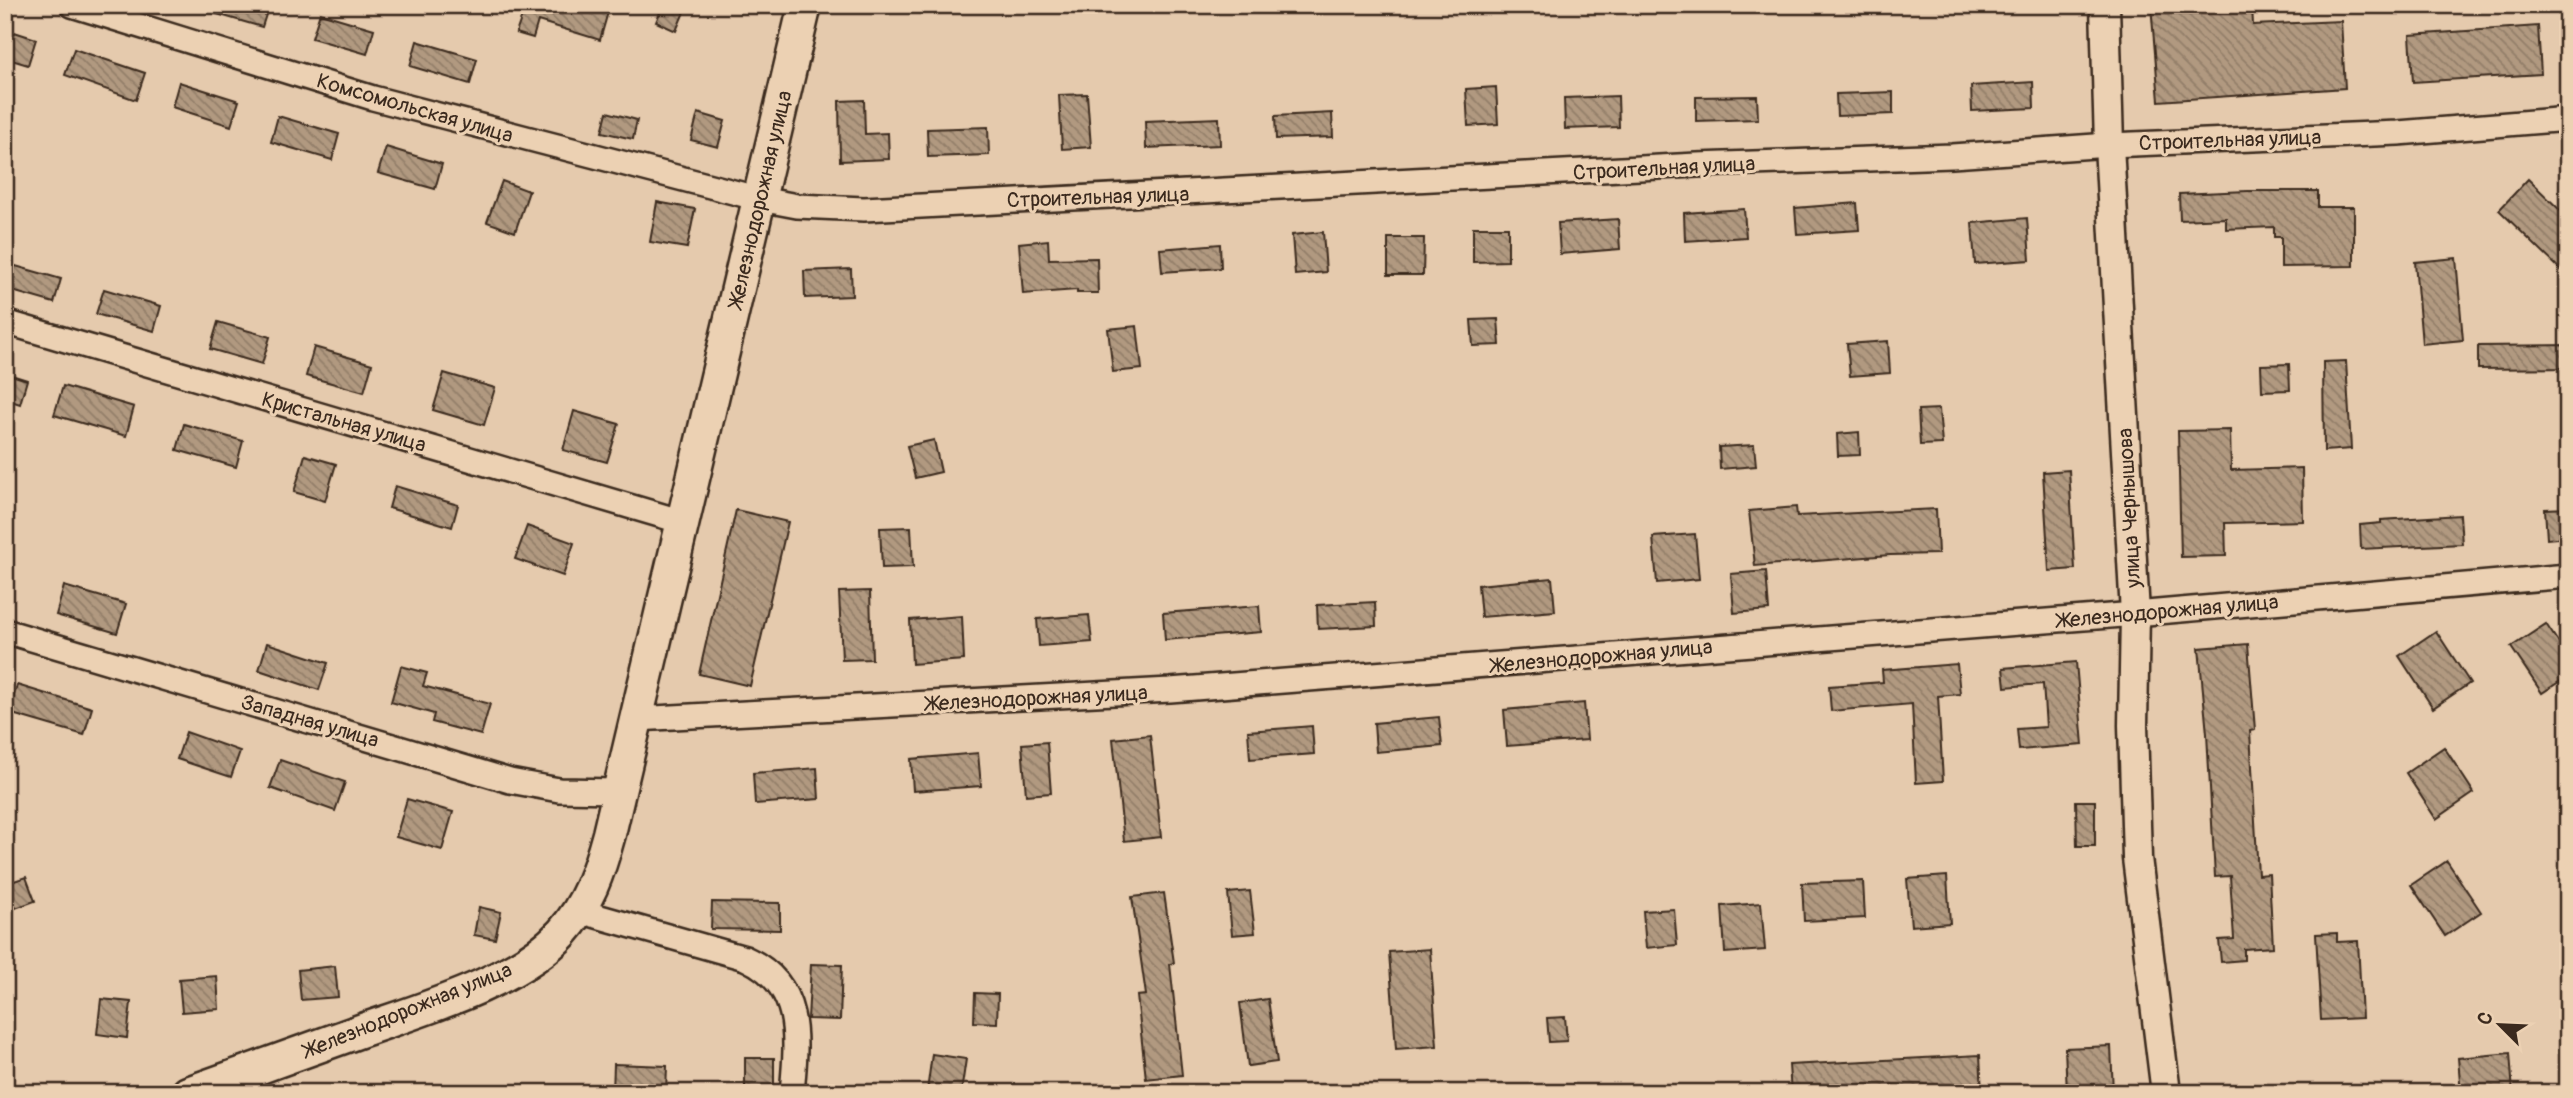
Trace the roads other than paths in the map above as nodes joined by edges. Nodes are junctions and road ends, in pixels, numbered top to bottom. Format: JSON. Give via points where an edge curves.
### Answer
{"nodes":[{"id":1,"x":72,"y":5,"type":"edge"},
{"id":2,"x":805,"y":5,"type":"edge"},
{"id":3,"x":2105,"y":5,"type":"edge"},
{"id":4,"x":2568,"y":119,"type":"edge"},
{"id":5,"x":2109,"y":145,"type":"junction"},
{"id":6,"x":760,"y":199,"type":"junction"},
{"id":7,"x":5,"y":322,"type":"edge"},
{"id":8,"x":683,"y":522,"type":"junction"},
{"id":9,"x":2568,"y":576,"type":"edge"},
{"id":10,"x":2135,"y":614,"type":"junction"},
{"id":11,"x":5,"y":631,"type":"edge"},
{"id":12,"x":636,"y":719,"type":"junction"},
{"id":13,"x":618,"y":791,"type":"junction"},
{"id":14,"x":579,"y":911,"type":"junction"},
{"id":15,"x":188,"y":1093,"type":"edge"},
{"id":16,"x":792,"y":1093,"type":"edge"},
{"id":17,"x":2165,"y":1093,"type":"edge"}],
"edges":[{"from":1,"to":6,"type":"street","name":"Комсомольская улица","via":[[373,98]]},
{"from":2,"to":6,"type":"main road","name":"Железнодорожная улица"},
{"from":3,"to":5,"type":"street","name":"улица Чернышова"},
{"from":4,"to":5,"type":"street","name":"Строительная улица","via":[[2398,133]]},
{"from":5,"to":6,"type":"street","name":"Строительная улица","via":[[864,209]]},
{"from":5,"to":10,"type":"street","name":"улица Чернышова"},
{"from":6,"to":8,"type":"main road","name":"Железнодорожная улица"},
{"from":7,"to":8,"type":"street","name":"Кристальная улица"},
{"from":8,"to":12,"type":"main road","name":"Железнодорожная улица"},
{"from":9,"to":10,"type":"street","name":"Железнодорожная улица"},
{"from":10,"to":12,"type":"street","name":"Железнодорожная улица","via":[[1170,690]]},
{"from":10,"to":17,"type":"street","name":"улица Чернышова","via":[[2137,858]]},
{"from":11,"to":13,"type":"street","name":"Западная улица","via":[[510,780],[559,790]]},
{"from":12,"to":13,"type":"main road","name":"Железнодорожная улица"},
{"from":13,"to":14,"type":"main road","name":"Железнодорожная улица","via":[[599,869]]},
{"from":14,"to":15,"type":"main road","name":"Железнодорожная улица","via":[[560,935],[534,956],[486,983]]},
{"from":14,"to":16,"type":"street","via":[[764,967],[789,1000],[795,1040]]}]}
